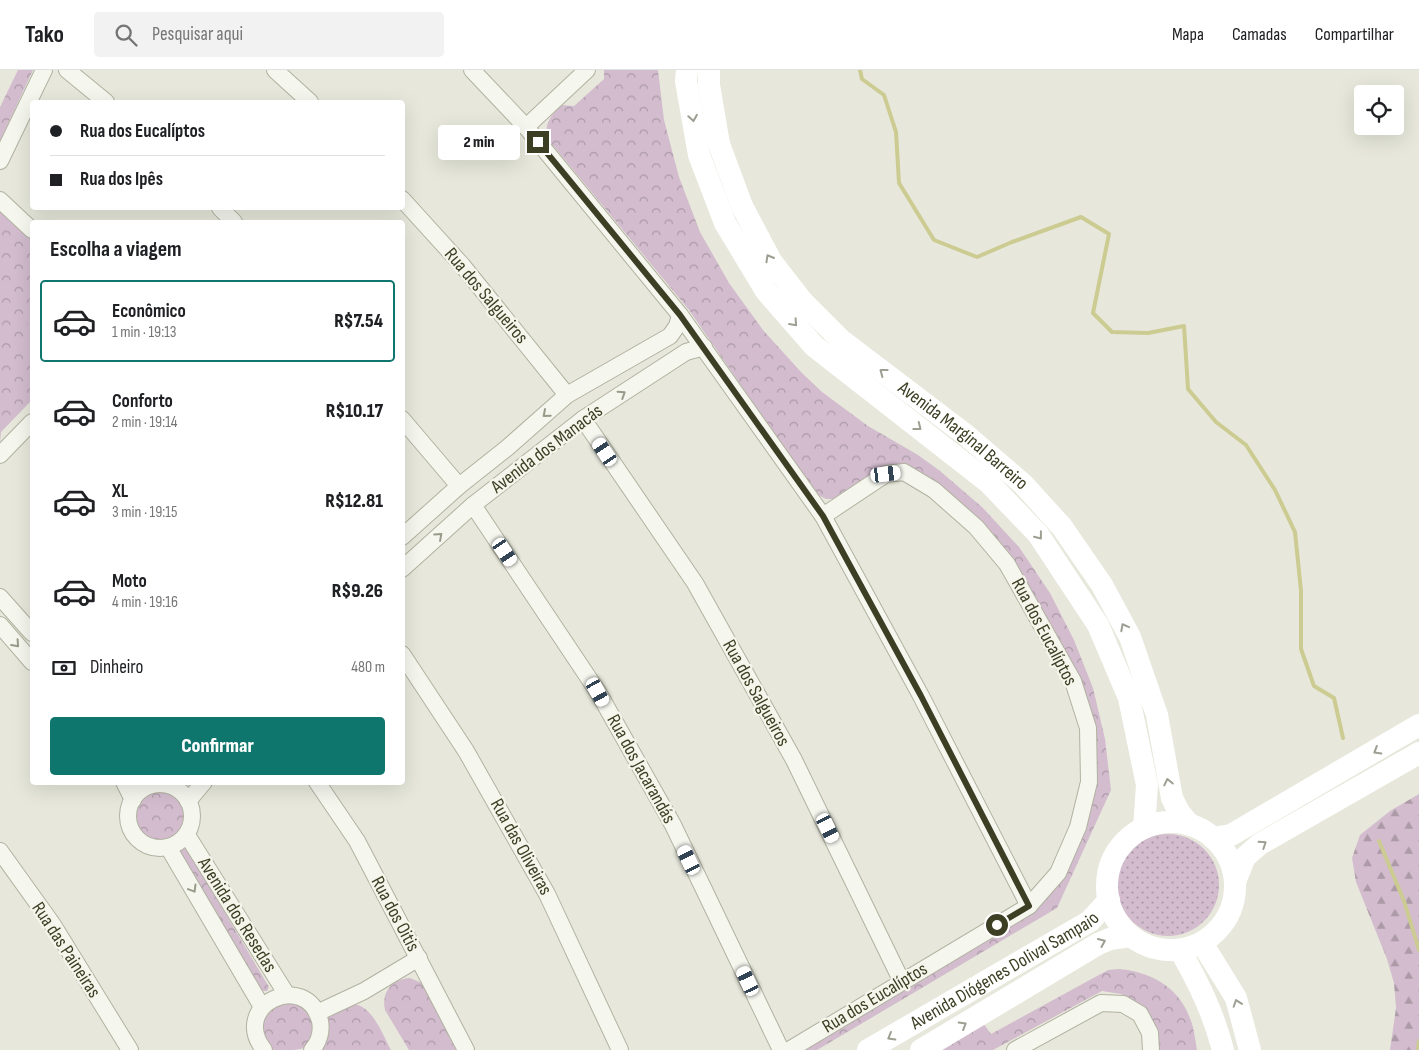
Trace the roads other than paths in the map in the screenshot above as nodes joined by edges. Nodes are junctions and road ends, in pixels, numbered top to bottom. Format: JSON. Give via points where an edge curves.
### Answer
{"nodes":[{"id":1,"x":44,"y":70,"type":"edge"},
{"id":2,"x":67,"y":70,"type":"edge"},
{"id":3,"x":274,"y":70,"type":"edge"},
{"id":4,"x":472,"y":70,"type":"edge"},
{"id":5,"x":587,"y":70,"type":"edge"},
{"id":6,"x":686,"y":70,"type":"edge"},
{"id":7,"x":709,"y":70,"type":"edge"},
{"id":8,"x":104,"y":100,"type":"edge"},
{"id":9,"x":308,"y":100,"type":"edge"},
{"id":10,"x":526,"y":127,"type":"junction"},
{"id":11,"x":0,"y":161,"type":"edge"},
{"id":12,"x":0,"y":200,"type":"edge"},
{"id":13,"x":405,"y":202,"type":"edge"},
{"id":14,"x":222,"y":210,"type":"edge"},
{"id":15,"x":232,"y":220,"type":"edge"},
{"id":16,"x":30,"y":228,"type":"edge"},
{"id":17,"x":680,"y":315,"type":"junction"},
{"id":18,"x":704,"y":347,"type":"junction"},
{"id":19,"x":567,"y":395,"type":"junction"},
{"id":20,"x":583,"y":419,"type":"junction"},
{"id":21,"x":405,"y":423,"type":"edge"},
{"id":22,"x":30,"y":424,"type":"edge"},
{"id":23,"x":507,"y":448,"type":"junction"},
{"id":24,"x":0,"y":455,"type":"edge"},
{"id":25,"x":524,"y":466,"type":"junction"},
{"id":26,"x":459,"y":486,"type":"junction"},
{"id":27,"x":473,"y":505,"type":"junction"},
{"id":28,"x":823,"y":516,"type":"junction"},
{"id":29,"x":405,"y":535,"type":"edge"},
{"id":30,"x":405,"y":538,"type":"edge"},
{"id":31,"x":420,"y":554,"type":"junction"},
{"id":32,"x":405,"y":566,"type":"edge"},
{"id":33,"x":0,"y":597,"type":"edge"},
{"id":34,"x":0,"y":625,"type":"edge"},
{"id":35,"x":30,"y":631,"type":"edge"},
{"id":36,"x":405,"y":659,"type":"edge"},
{"id":37,"x":30,"y":660,"type":"edge"},
{"id":38,"x":1419,"y":726,"type":"edge"},
{"id":39,"x":1419,"y":753,"type":"edge"},
{"id":40,"x":126,"y":785,"type":"edge"},
{"id":41,"x":158,"y":785,"type":"edge"},
{"id":42,"x":165,"y":785,"type":"edge"},
{"id":43,"x":201,"y":785,"type":"edge"},
{"id":44,"x":319,"y":785,"type":"edge"},
{"id":45,"x":133,"y":800,"type":"junction"},
{"id":46,"x":188,"y":801,"type":"junction"},
{"id":47,"x":1190,"y":825,"type":"junction"},
{"id":48,"x":1144,"y":828,"type":"junction"},
{"id":49,"x":187,"y":834,"type":"junction"},
{"id":50,"x":1213,"y":838,"type":"junction"},
{"id":51,"x":168,"y":847,"type":"junction"},
{"id":52,"x":0,"y":851,"type":"edge"},
{"id":53,"x":1236,"y":882,"type":"junction"},
{"id":54,"x":1109,"y":900,"type":"junction"},
{"id":55,"x":1029,"y":906,"type":"junction"},
{"id":56,"x":1131,"y":936,"type":"junction"},
{"id":57,"x":1202,"y":942,"type":"junction"},
{"id":58,"x":1180,"y":950,"type":"junction"},
{"id":59,"x":419,"y":958,"type":"junction"},
{"id":60,"x":902,"y":982,"type":"junction"},
{"id":61,"x":287,"y":995,"type":"junction"},
{"id":62,"x":262,"y":1007,"type":"junction"},
{"id":63,"x":317,"y":1013,"type":"junction"},
{"id":64,"x":257,"y":1048,"type":"edge"},
{"id":65,"x":315,"y":1049,"type":"edge"},
{"id":66,"x":130,"y":1050,"type":"edge"},
{"id":67,"x":466,"y":1050,"type":"edge"},
{"id":68,"x":620,"y":1050,"type":"edge"},
{"id":69,"x":781,"y":1050,"type":"edge"},
{"id":70,"x":789,"y":1050,"type":"edge"},
{"id":71,"x":868,"y":1050,"type":"edge"},
{"id":72,"x":922,"y":1050,"type":"edge"},
{"id":73,"x":1015,"y":1050,"type":"edge"},
{"id":74,"x":1151,"y":1050,"type":"edge"},
{"id":75,"x":1223,"y":1050,"type":"edge"},
{"id":76,"x":1250,"y":1050,"type":"edge"}],
"edges":[{"from":1,"to":11,"type":"street"},
{"from":2,"to":8,"type":"street"},
{"from":3,"to":9,"type":"street"},
{"from":4,"to":10,"type":"street"},
{"from":5,"to":10,"type":"street"},
{"from":6,"to":48,"type":"street","name":"Avenida Marginal Barreiro","one_way":true,"via":[[699,155],[725,223],[766,292],[814,346],[988,482],[1038,534],[1098,625],[1129,698],[1147,785]]},
{"from":47,"to":7,"type":"street","name":"Avenida Marginal Barreiro","one_way":true,"via":[[1172,798],[1157,715],[1130,637],[1102,585],[1062,526],[1023,484],[966,435],[841,340],[802,301],[771,262],[742,206],[719,144]]},
{"from":10,"to":17,"type":"street"},
{"from":12,"to":16,"type":"street"},
{"from":13,"to":19,"type":"street","name":"Rua dos Salgueiros","via":[[462,265]]},
{"from":14,"to":15,"type":"street"},
{"from":17,"to":18,"type":"street"},
{"from":17,"to":19,"type":"street","name":"Avenida dos Manacás","via":[[670,336]]},
{"from":20,"to":18,"type":"street","name":"Avenida dos Manacás","one_way":true,"via":[[686,352]]},
{"from":18,"to":28,"type":"street"},
{"from":19,"to":23,"type":"street","name":"Avenida dos Manacás","one_way":true},
{"from":20,"to":25,"type":"street","name":"Avenida dos Manacás"},
{"from":20,"to":60,"type":"street","name":"Rua dos Salgueiros","via":[[699,592],[794,760]]},
{"from":21,"to":26,"type":"street"},
{"from":22,"to":24,"type":"street"},
{"from":23,"to":25,"type":"street","via":[[519,454]]},
{"from":23,"to":26,"type":"street","name":"Avenida dos Manacás"},
{"from":25,"to":27,"type":"street","name":"Avenida dos Manacás"},
{"from":26,"to":29,"type":"street","name":"Avenida dos Manacás"},
{"from":31,"to":27,"type":"street","name":"Avenida dos Manacás","one_way":true},
{"from":27,"to":69,"type":"street","name":"Rua dos Jacarandás","via":[[598,692],[673,825]]},
{"from":28,"to":55,"type":"street","via":[[921,696]]},
{"from":28,"to":55,"type":"street","name":"Rua dos Eucalíptos","via":[[886,474],[904,472],[934,490],[976,527],[1007,564],[1073,682],[1088,728],[1089,782],[1078,827],[1058,873]]},
{"from":30,"to":31,"type":"street"},
{"from":31,"to":32,"type":"street","name":"Avenida dos Manacás"},
{"from":33,"to":35,"type":"street"},
{"from":34,"to":37,"type":"street","one_way":true},
{"from":36,"to":68,"type":"street","name":"Rua das Oliveiras","via":[[466,751],[548,894]]},
{"from":38,"to":50,"type":"street","one_way":true,"via":[[1231,835]]},
{"from":53,"to":39,"type":"street","one_way":true,"via":[[1245,857],[1260,844]]},
{"from":40,"to":45,"type":"street"},
{"from":41,"to":45,"type":"street","via":[[145,788]]},
{"from":42,"to":46,"type":"street","via":[[182,793]]},
{"from":43,"to":46,"type":"street"},
{"from":44,"to":59,"type":"street","name":"Rua dos Oitis","via":[[357,841]]},
{"from":45,"to":51,"type":"street","via":[[129,820],[135,835],[147,845]]},
{"from":46,"to":49,"type":"street","via":[[192,818]]},
{"from":47,"to":48,"type":"street","via":[[1170,822]]},
{"from":47,"to":50,"type":"street"},
{"from":48,"to":54,"type":"street","via":[[1121,846],[1112,863],[1107,881]]},
{"from":49,"to":51,"type":"street"},
{"from":49,"to":61,"type":"street","name":"Avenida dos Resedas"},
{"from":50,"to":53,"type":"street","via":[[1232,865]]},
{"from":51,"to":62,"type":"street","name":"Avenida dos Resedas","one_way":true},
{"from":52,"to":66,"type":"street","name":"Rua das Paineiras","via":[[53,925]]},
{"from":53,"to":57,"type":"street","via":[[1228,917],[1217,932]]},
{"from":54,"to":56,"type":"street","via":[[1117,919]]},
{"from":54,"to":71,"type":"street","name":"Avenida Diógenes Dolival Sampaio","one_way":true,"via":[[1090,921]]},
{"from":55,"to":60,"type":"street","name":"Rua dos Eucalíptos"},
{"from":56,"to":58,"type":"street","via":[[1162,950]]},
{"from":72,"to":56,"type":"street","name":"Avenida Diógenes Dolival Sampaio","one_way":true,"via":[[1098,944]]},
{"from":57,"to":58,"type":"street"},
{"from":76,"to":57,"type":"street","one_way":true,"via":[[1236,998]]},
{"from":58,"to":75,"type":"street","via":[[1204,994]]},
{"from":59,"to":63,"type":"street","via":[[364,991]]},
{"from":59,"to":67,"type":"street","name":"Rua dos Oitis"},
{"from":60,"to":70,"type":"street","name":"Rua dos Eucalíptos"},
{"from":61,"to":62,"type":"street"},
{"from":61,"to":63,"type":"street","via":[[304,1000]]},
{"from":62,"to":64,"type":"street","via":[[255,1025]]},
{"from":63,"to":65,"type":"street","via":[[321,1024]]},
{"from":73,"to":74,"type":"street","via":[[1101,1003],[1122,1004],[1140,1014],[1150,1033]]}]}
